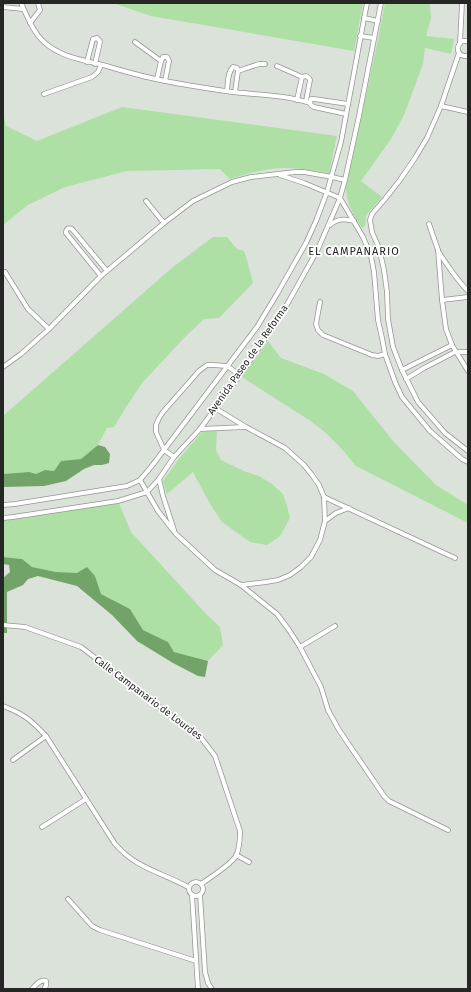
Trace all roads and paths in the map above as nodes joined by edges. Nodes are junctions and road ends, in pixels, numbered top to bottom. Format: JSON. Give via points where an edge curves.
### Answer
{"nodes":[{"id":1,"x":21,"y":3,"type":"edge"},
{"id":2,"x":38,"y":3,"type":"edge"},
{"id":3,"x":367,"y":3,"type":"edge"},
{"id":4,"x":381,"y":3,"type":"edge"},
{"id":5,"x":462,"y":3,"type":"edge"},
{"id":6,"x":3,"y":7,"type":"edge"},
{"id":7,"x":23,"y":9,"type":"junction"},
{"id":8,"x":364,"y":18,"type":"junction"},
{"id":9,"x":378,"y":21,"type":"junction"},
{"id":10,"x":30,"y":23,"type":"junction"},
{"id":11,"x":360,"y":36,"type":"junction"},
{"id":12,"x":374,"y":38,"type":"junction"},
{"id":13,"x":468,"y":41,"type":"edge"},
{"id":14,"x":135,"y":42,"type":"dead end"},
{"id":15,"x":460,"y":43,"type":"junction"},
{"id":16,"x":459,"y":53,"type":"junction"},
{"id":17,"x":468,"y":56,"type":"edge"},
{"id":18,"x":161,"y":61,"type":"junction"},
{"id":19,"x":87,"y":62,"type":"junction"},
{"id":20,"x":95,"y":64,"type":"junction"},
{"id":21,"x":265,"y":64,"type":"dead end"},
{"id":22,"x":101,"y":65,"type":"junction"},
{"id":23,"x":277,"y":66,"type":"dead end"},
{"id":24,"x":238,"y":71,"type":"junction"},
{"id":25,"x":302,"y":77,"type":"junction"},
{"id":26,"x":157,"y":79,"type":"junction"},
{"id":27,"x":165,"y":81,"type":"junction"},
{"id":28,"x":227,"y":91,"type":"junction"},
{"id":29,"x":235,"y":92,"type":"junction"},
{"id":30,"x":44,"y":94,"type":"dead end"},
{"id":31,"x":297,"y":100,"type":"junction"},
{"id":32,"x":308,"y":102,"type":"junction"},
{"id":33,"x":348,"y":104,"type":"junction"},
{"id":34,"x":441,"y":106,"type":"junction"},
{"id":35,"x":468,"y":112,"type":"edge"},
{"id":36,"x":346,"y":114,"type":"junction"},
{"id":37,"x":278,"y":174,"type":"junction"},
{"id":38,"x":332,"y":177,"type":"junction"},
{"id":39,"x":345,"y":180,"type":"junction"},
{"id":40,"x":327,"y":192,"type":"junction"},
{"id":41,"x":340,"y":198,"type":"junction"},
{"id":42,"x":146,"y":201,"type":"dead end"},
{"id":43,"x":354,"y":221,"type":"junction"},
{"id":44,"x":164,"y":222,"type":"junction"},
{"id":45,"x":429,"y":224,"type":"dead end"},
{"id":46,"x":328,"y":226,"type":"junction"},
{"id":47,"x":438,"y":250,"type":"junction"},
{"id":48,"x":107,"y":271,"type":"junction"},
{"id":49,"x":5,"y":275,"type":"edge"},
{"id":50,"x":101,"y":276,"type":"junction"},
{"id":51,"x":468,"y":291,"type":"edge"},
{"id":52,"x":468,"y":297,"type":"edge"},
{"id":53,"x":442,"y":300,"type":"junction"},
{"id":54,"x":320,"y":302,"type":"dead end"},
{"id":55,"x":49,"y":329,"type":"junction"},
{"id":56,"x":452,"y":345,"type":"junction"},
{"id":57,"x":456,"y":352,"type":"junction"},
{"id":58,"x":468,"y":352,"type":"edge"},
{"id":59,"x":385,"y":354,"type":"junction"},
{"id":60,"x":228,"y":366,"type":"junction"},
{"id":61,"x":3,"y":367,"type":"edge"},
{"id":62,"x":402,"y":370,"type":"junction"},
{"id":63,"x":468,"y":371,"type":"edge"},
{"id":64,"x":240,"y":375,"type":"junction"},
{"id":65,"x":406,"y":379,"type":"junction"},
{"id":66,"x":215,"y":408,"type":"junction"},
{"id":67,"x":246,"y":427,"type":"junction"},
{"id":68,"x":200,"y":429,"type":"junction"},
{"id":69,"x":164,"y":450,"type":"junction"},
{"id":70,"x":468,"y":451,"type":"edge"},
{"id":71,"x":174,"y":457,"type":"junction"},
{"id":72,"x":468,"y":462,"type":"edge"},
{"id":73,"x":159,"y":479,"type":"junction"},
{"id":74,"x":140,"y":480,"type":"junction"},
{"id":75,"x":147,"y":492,"type":"junction"},
{"id":76,"x":324,"y":497,"type":"junction"},
{"id":77,"x":3,"y":505,"type":"edge"},
{"id":78,"x":349,"y":508,"type":"junction"},
{"id":79,"x":3,"y":518,"type":"edge"},
{"id":80,"x":325,"y":521,"type":"junction"},
{"id":81,"x":176,"y":534,"type":"junction"},
{"id":82,"x":455,"y":558,"type":"dead end"},
{"id":83,"x":241,"y":585,"type":"junction"},
{"id":84,"x":3,"y":625,"type":"edge"},
{"id":85,"x":335,"y":626,"type":"dead end"},
{"id":86,"x":300,"y":647,"type":"junction"},
{"id":87,"x":3,"y":706,"type":"edge"},
{"id":88,"x":46,"y":736,"type":"junction"},
{"id":89,"x":13,"y":760,"type":"dead end"},
{"id":90,"x":86,"y":799,"type":"junction"},
{"id":91,"x":42,"y":827,"type":"dead end"},
{"id":92,"x":448,"y":830,"type":"dead end"},
{"id":93,"x":236,"y":855,"type":"junction"},
{"id":94,"x":249,"y":862,"type":"dead end"},
{"id":95,"x":201,"y":884,"type":"junction"},
{"id":96,"x":188,"y":887,"type":"junction"},
{"id":97,"x":200,"y":895,"type":"junction"},
{"id":98,"x":192,"y":896,"type":"junction"},
{"id":99,"x":68,"y":899,"type":"dead end"},
{"id":100,"x":196,"y":961,"type":"junction"},
{"id":101,"x":32,"y":989,"type":"edge"},
{"id":102,"x":44,"y":989,"type":"edge"},
{"id":103,"x":198,"y":989,"type":"edge"},
{"id":104,"x":212,"y":989,"type":"edge"}],
"edges":[{"from":1,"to":7,"type":"street"},
{"from":2,"to":10,"type":"street","via":[[40,10]]},
{"from":3,"to":8,"type":"street","name":"Avenida Paseo de la Reforma"},
{"from":4,"to":9,"type":"street","name":"Avenida Paseo de la Reforma"},
{"from":5,"to":15,"type":"street"},
{"from":6,"to":7,"type":"street"},
{"from":7,"to":10,"type":"street"},
{"from":8,"to":9,"type":"street"},
{"from":8,"to":11,"type":"street","name":"Avenida Paseo de la Reforma"},
{"from":9,"to":12,"type":"street","name":"Avenida Paseo de la Reforma"},
{"from":10,"to":19,"type":"street","via":[[43,42],[54,51]]},
{"from":11,"to":12,"type":"street"},
{"from":11,"to":33,"type":"street","name":"Avenida Paseo de la Reforma"},
{"from":12,"to":39,"type":"street","name":"Avenida Paseo de la Reforma"},
{"from":13,"to":15,"type":"street"},
{"from":14,"to":18,"type":"street"},
{"from":15,"to":16,"type":"street","via":[[457,48]]},
{"from":16,"to":17,"type":"street"},
{"from":16,"to":34,"type":"street"},
{"from":18,"to":26,"type":"street"},
{"from":18,"to":27,"type":"street","via":[[163,57],[169,59]]},
{"from":19,"to":20,"type":"street"},
{"from":19,"to":20,"type":"street","via":[[92,39],[97,38],[100,42]]},
{"from":20,"to":22,"type":"street"},
{"from":21,"to":24,"type":"street"},
{"from":22,"to":26,"type":"street"},
{"from":22,"to":30,"type":"street","via":[[92,77]]},
{"from":23,"to":25,"type":"street"},
{"from":24,"to":28,"type":"street","via":[[237,68],[230,69]]},
{"from":24,"to":29,"type":"street"},
{"from":25,"to":31,"type":"street"},
{"from":25,"to":32,"type":"street","via":[[309,78]]},
{"from":26,"to":27,"type":"street"},
{"from":27,"to":28,"type":"street"},
{"from":28,"to":29,"type":"street"},
{"from":29,"to":31,"type":"street"},
{"from":31,"to":32,"type":"street"},
{"from":32,"to":33,"type":"street","via":[[314,99]]},
{"from":32,"to":36,"type":"street","via":[[314,108]]},
{"from":33,"to":36,"type":"street","name":"Avenida Paseo de la Reforma"},
{"from":34,"to":35,"type":"street"},
{"from":34,"to":62,"type":"street","via":[[415,158],[370,220],[384,270],[393,347]]},
{"from":36,"to":38,"type":"street","name":"Avenida Paseo de la Reforma"},
{"from":37,"to":38,"type":"street","via":[[304,172]]},
{"from":37,"to":40,"type":"street"},
{"from":37,"to":44,"type":"street","via":[[232,182],[193,201]]},
{"from":38,"to":39,"type":"street"},
{"from":38,"to":40,"type":"street","name":"Avenida Paseo de la Reforma"},
{"from":39,"to":41,"type":"street","name":"Avenida Paseo de la Reforma"},
{"from":40,"to":41,"type":"street"},
{"from":40,"to":60,"type":"street","name":"Avenida Paseo de la Reforma","via":[[306,243],[278,294]]},
{"from":41,"to":43,"type":"street"},
{"from":41,"to":46,"type":"street","name":"Avenida Paseo de la Reforma"},
{"from":42,"to":44,"type":"street"},
{"from":43,"to":46,"type":"street","via":[[341,219]]},
{"from":43,"to":59,"type":"street","via":[[364,237],[371,256],[378,320]]},
{"from":44,"to":48,"type":"street"},
{"from":45,"to":47,"type":"street"},
{"from":46,"to":64,"type":"street","name":"Avenida Paseo de la Reforma","via":[[289,301]]},
{"from":47,"to":51,"type":"street"},
{"from":47,"to":53,"type":"street"},
{"from":48,"to":50,"type":"street"},
{"from":48,"to":50,"type":"street","via":[[72,229],[68,229],[66,233]]},
{"from":49,"to":55,"type":"street","via":[[28,309]]},
{"from":50,"to":55,"type":"street"},
{"from":52,"to":53,"type":"street"},
{"from":53,"to":56,"type":"street","via":[[446,329]]},
{"from":54,"to":59,"type":"street","via":[[316,324],[323,335],[372,355]]},
{"from":55,"to":61,"type":"street"},
{"from":56,"to":57,"type":"street"},
{"from":56,"to":62,"type":"street"},
{"from":57,"to":58,"type":"street"},
{"from":57,"to":63,"type":"street"},
{"from":57,"to":65,"type":"street"},
{"from":59,"to":72,"type":"street","via":[[402,397],[430,432]]},
{"from":60,"to":64,"type":"street"},
{"from":60,"to":69,"type":"street","name":"Avenida Paseo de la Reforma"},
{"from":60,"to":69,"type":"street","via":[[207,365],[163,412],[156,425],[156,432]]},
{"from":62,"to":65,"type":"street"},
{"from":64,"to":66,"type":"street","name":"Avenida Paseo de la Reforma"},
{"from":65,"to":70,"type":"street","via":[[418,402],[445,433]]},
{"from":66,"to":67,"type":"street"},
{"from":66,"to":68,"type":"street","name":"Avenida Paseo de la Reforma"},
{"from":67,"to":68,"type":"street"},
{"from":67,"to":76,"type":"street","via":[[285,448],[304,465]]},
{"from":68,"to":71,"type":"street","name":"Avenida Paseo de la Reforma"},
{"from":69,"to":71,"type":"street"},
{"from":69,"to":74,"type":"street","name":"Avenida Paseo de la Reforma"},
{"from":71,"to":73,"type":"street","name":"Avenida Paseo de la Reforma"},
{"from":73,"to":75,"type":"street","name":"Avenida Paseo de la Reforma"},
{"from":73,"to":81,"type":"street"},
{"from":74,"to":75,"type":"street"},
{"from":74,"to":77,"type":"street","via":[[127,486]]},
{"from":75,"to":79,"type":"street","via":[[118,500]]},
{"from":75,"to":81,"type":"street"},
{"from":76,"to":78,"type":"street"},
{"from":76,"to":80,"type":"street"},
{"from":78,"to":80,"type":"street"},
{"from":78,"to":82,"type":"street"},
{"from":80,"to":83,"type":"street","via":[[320,540],[311,557],[301,567],[278,580]]},
{"from":81,"to":83,"type":"street","via":[[215,570]]},
{"from":83,"to":86,"type":"street","via":[[277,614]]},
{"from":84,"to":93,"type":"street","name":"Calle Campanario de Lourdes","via":[[25,627],[81,647],[202,739],[215,756],[240,831],[240,845]]},
{"from":85,"to":86,"type":"street"},
{"from":86,"to":92,"type":"street","via":[[339,730],[384,796]]},
{"from":87,"to":88,"type":"street","via":[[25,716]]},
{"from":88,"to":89,"type":"street"},
{"from":88,"to":90,"type":"street"},
{"from":90,"to":91,"type":"street"},
{"from":90,"to":96,"type":"street","via":[[121,850],[140,865]]},
{"from":93,"to":94,"type":"street"},
{"from":93,"to":95,"type":"street","via":[[232,861]]},
{"from":95,"to":96,"type":"street","via":[[193,882]]},
{"from":95,"to":97,"type":"street","via":[[203,888]]},
{"from":96,"to":98,"type":"street"},
{"from":97,"to":98,"type":"street"},
{"from":97,"to":104,"type":"street","via":[[205,972]]},
{"from":98,"to":100,"type":"street"},
{"from":99,"to":100,"type":"street","via":[[92,926],[100,930]]},
{"from":100,"to":103,"type":"street"},
{"from":101,"to":102,"type":"street","via":[[44,980]]}]}
